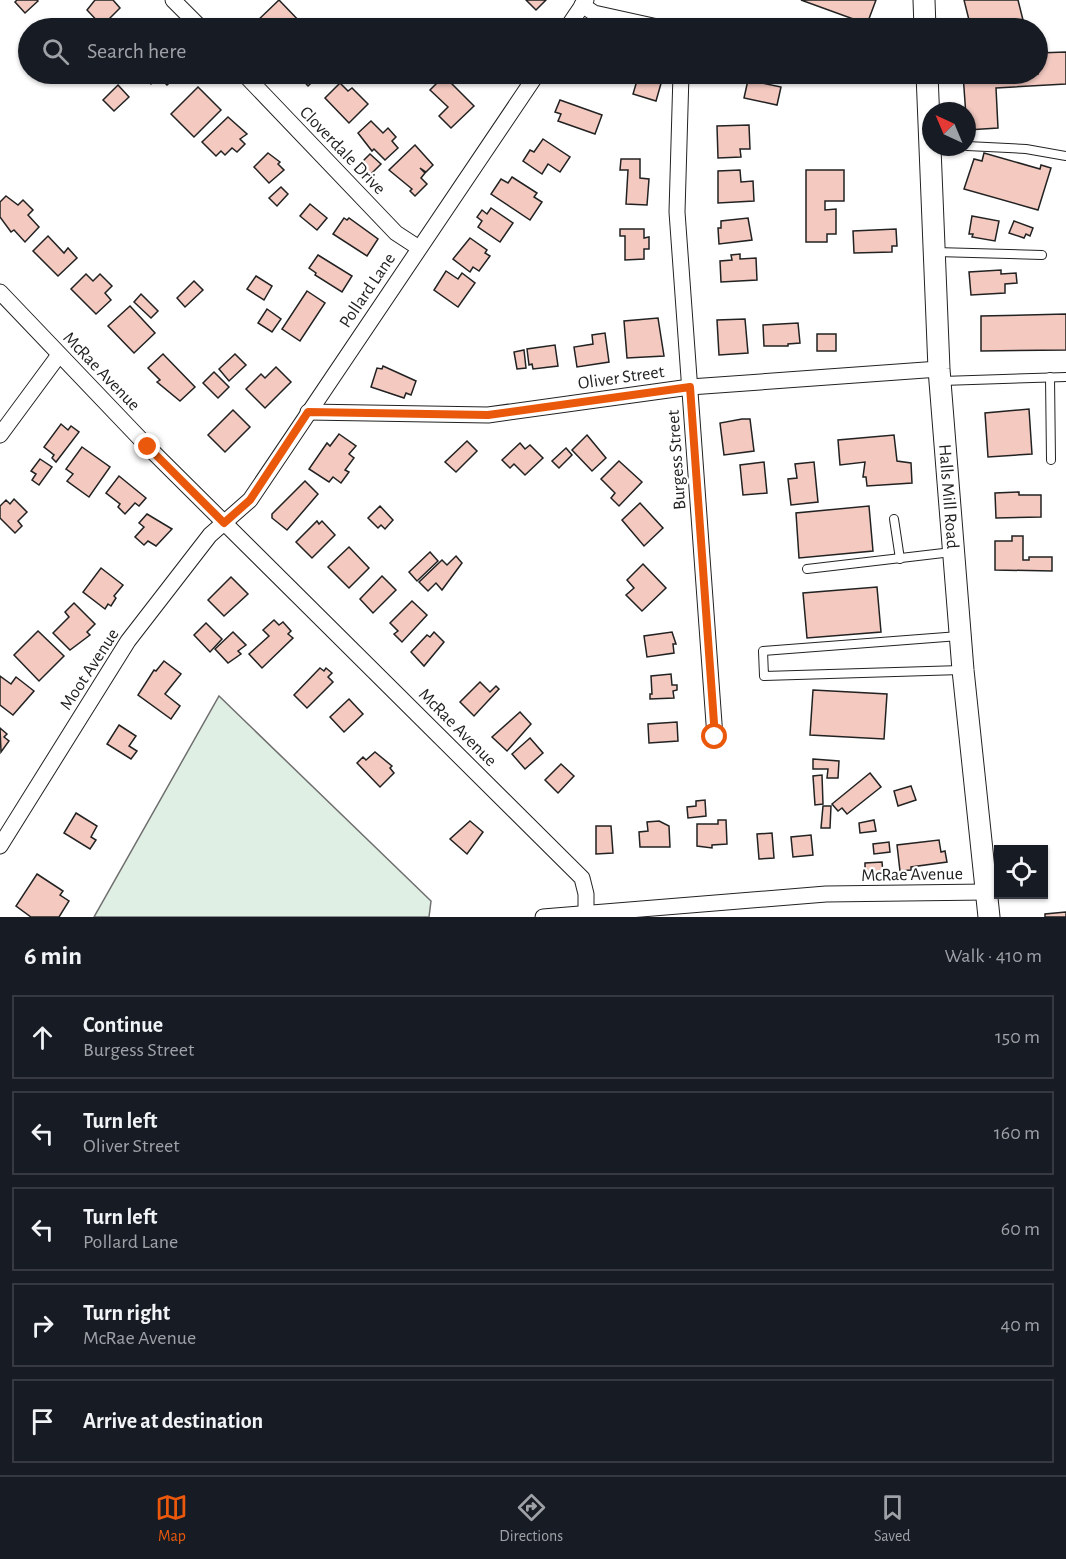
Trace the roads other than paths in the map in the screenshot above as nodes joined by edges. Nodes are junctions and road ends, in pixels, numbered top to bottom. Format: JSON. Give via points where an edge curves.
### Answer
{"nodes":[{"id":1,"x":173,"y":0,"type":"edge"},
{"id":2,"x":924,"y":0,"type":"edge"},
{"id":3,"x":584,"y":3,"type":"edge"},
{"id":4,"x":191,"y":18,"type":"edge"},
{"id":5,"x":574,"y":18,"type":"edge"},
{"id":6,"x":617,"y":18,"type":"edge"},
{"id":7,"x":925,"y":18,"type":"edge"},
{"id":8,"x":253,"y":84,"type":"edge"},
{"id":9,"x":530,"y":84,"type":"edge"},
{"id":10,"x":681,"y":84,"type":"edge"},
{"id":11,"x":927,"y":84,"type":"edge"},
{"id":12,"x":928,"y":102,"type":"edge"},
{"id":13,"x":976,"y":146,"type":"edge"},
{"id":14,"x":930,"y":156,"type":"edge"},
{"id":15,"x":1066,"y":156,"type":"edge"},
{"id":16,"x":419,"y":248,"type":"junction"},
{"id":17,"x":935,"y":252,"type":"junction"},
{"id":18,"x":1042,"y":255,"type":"dead end"},
{"id":19,"x":0,"y":292,"type":"edge"},
{"id":20,"x":59,"y":355,"type":"junction"},
{"id":21,"x":940,"y":375,"type":"junction"},
{"id":22,"x":1050,"y":377,"type":"junction"},
{"id":23,"x":1066,"y":377,"type":"edge"},
{"id":24,"x":690,"y":387,"type":"junction"},
{"id":25,"x":308,"y":412,"type":"junction"},
{"id":26,"x":0,"y":435,"type":"edge"},
{"id":27,"x":1051,"y":460,"type":"dead end"},
{"id":28,"x":894,"y":519,"type":"dead end"},
{"id":29,"x":224,"y":523,"type":"junction"},
{"id":30,"x":954,"y":552,"type":"junction"},
{"id":31,"x":900,"y":559,"type":"junction"},
{"id":32,"x":807,"y":569,"type":"dead end"},
{"id":33,"x":961,"y":635,"type":"junction"},
{"id":34,"x":963,"y":670,"type":"junction"},
{"id":35,"x":715,"y":737,"type":"dead end"},
{"id":36,"x":0,"y":846,"type":"edge"},
{"id":37,"x":986,"y":892,"type":"junction"},
{"id":38,"x":586,"y":914,"type":"junction"},
{"id":39,"x":543,"y":917,"type":"edge"},
{"id":40,"x":989,"y":917,"type":"edge"}],
"edges":[{"from":1,"to":4,"type":"street"},
{"from":2,"to":7,"type":"street"},
{"from":3,"to":5,"type":"street"},
{"from":3,"to":6,"type":"street","via":[[594,13]]},
{"from":8,"to":16,"type":"street","name":"Cloverdale Drive","via":[[396,233]]},
{"from":9,"to":16,"type":"street","name":"Pollard Lane"},
{"from":10,"to":24,"type":"street","name":"Burgess Street","via":[[678,212]]},
{"from":11,"to":12,"type":"street","name":"Halls Mill Road"},
{"from":13,"to":15,"type":"lane"},
{"from":14,"to":17,"type":"street","name":"Halls Mill Road"},
{"from":16,"to":25,"type":"street","name":"Pollard Lane"},
{"from":17,"to":18,"type":"lane"},
{"from":17,"to":21,"type":"street","name":"Halls Mill Road"},
{"from":19,"to":20,"type":"street","name":"McRae Avenue"},
{"from":20,"to":26,"type":"street"},
{"from":20,"to":29,"type":"street","name":"McRae Avenue"},
{"from":21,"to":22,"type":"lane"},
{"from":21,"to":24,"type":"street","name":"Oliver Street"},
{"from":21,"to":30,"type":"street","name":"Halls Mill Road"},
{"from":22,"to":23,"type":"lane"},
{"from":22,"to":27,"type":"lane"},
{"from":24,"to":25,"type":"street","name":"Oliver Street","via":[[488,415]]},
{"from":24,"to":35,"type":"street","name":"Burgess Street"},
{"from":25,"to":29,"type":"street","name":"Pollard Lane","via":[[250,500]]},
{"from":28,"to":31,"type":"lane"},
{"from":29,"to":36,"type":"street","name":"Moot Avenue","via":[[192,557],[128,641]]},
{"from":29,"to":38,"type":"street","name":"McRae Avenue","via":[[582,878]]},
{"from":30,"to":31,"type":"lane"},
{"from":30,"to":33,"type":"street","name":"Halls Mill Road"},
{"from":31,"to":32,"type":"lane"},
{"from":33,"to":34,"type":"street","name":"Halls Mill Road"},
{"from":33,"to":34,"type":"lane","via":[[763,651],[764,676]]},
{"from":34,"to":37,"type":"street","name":"Halls Mill Road"},
{"from":37,"to":38,"type":"street","name":"McRae Avenue","via":[[826,894]]},
{"from":37,"to":40,"type":"street","name":"Halls Mill Road"},
{"from":38,"to":39,"type":"street"}]}
